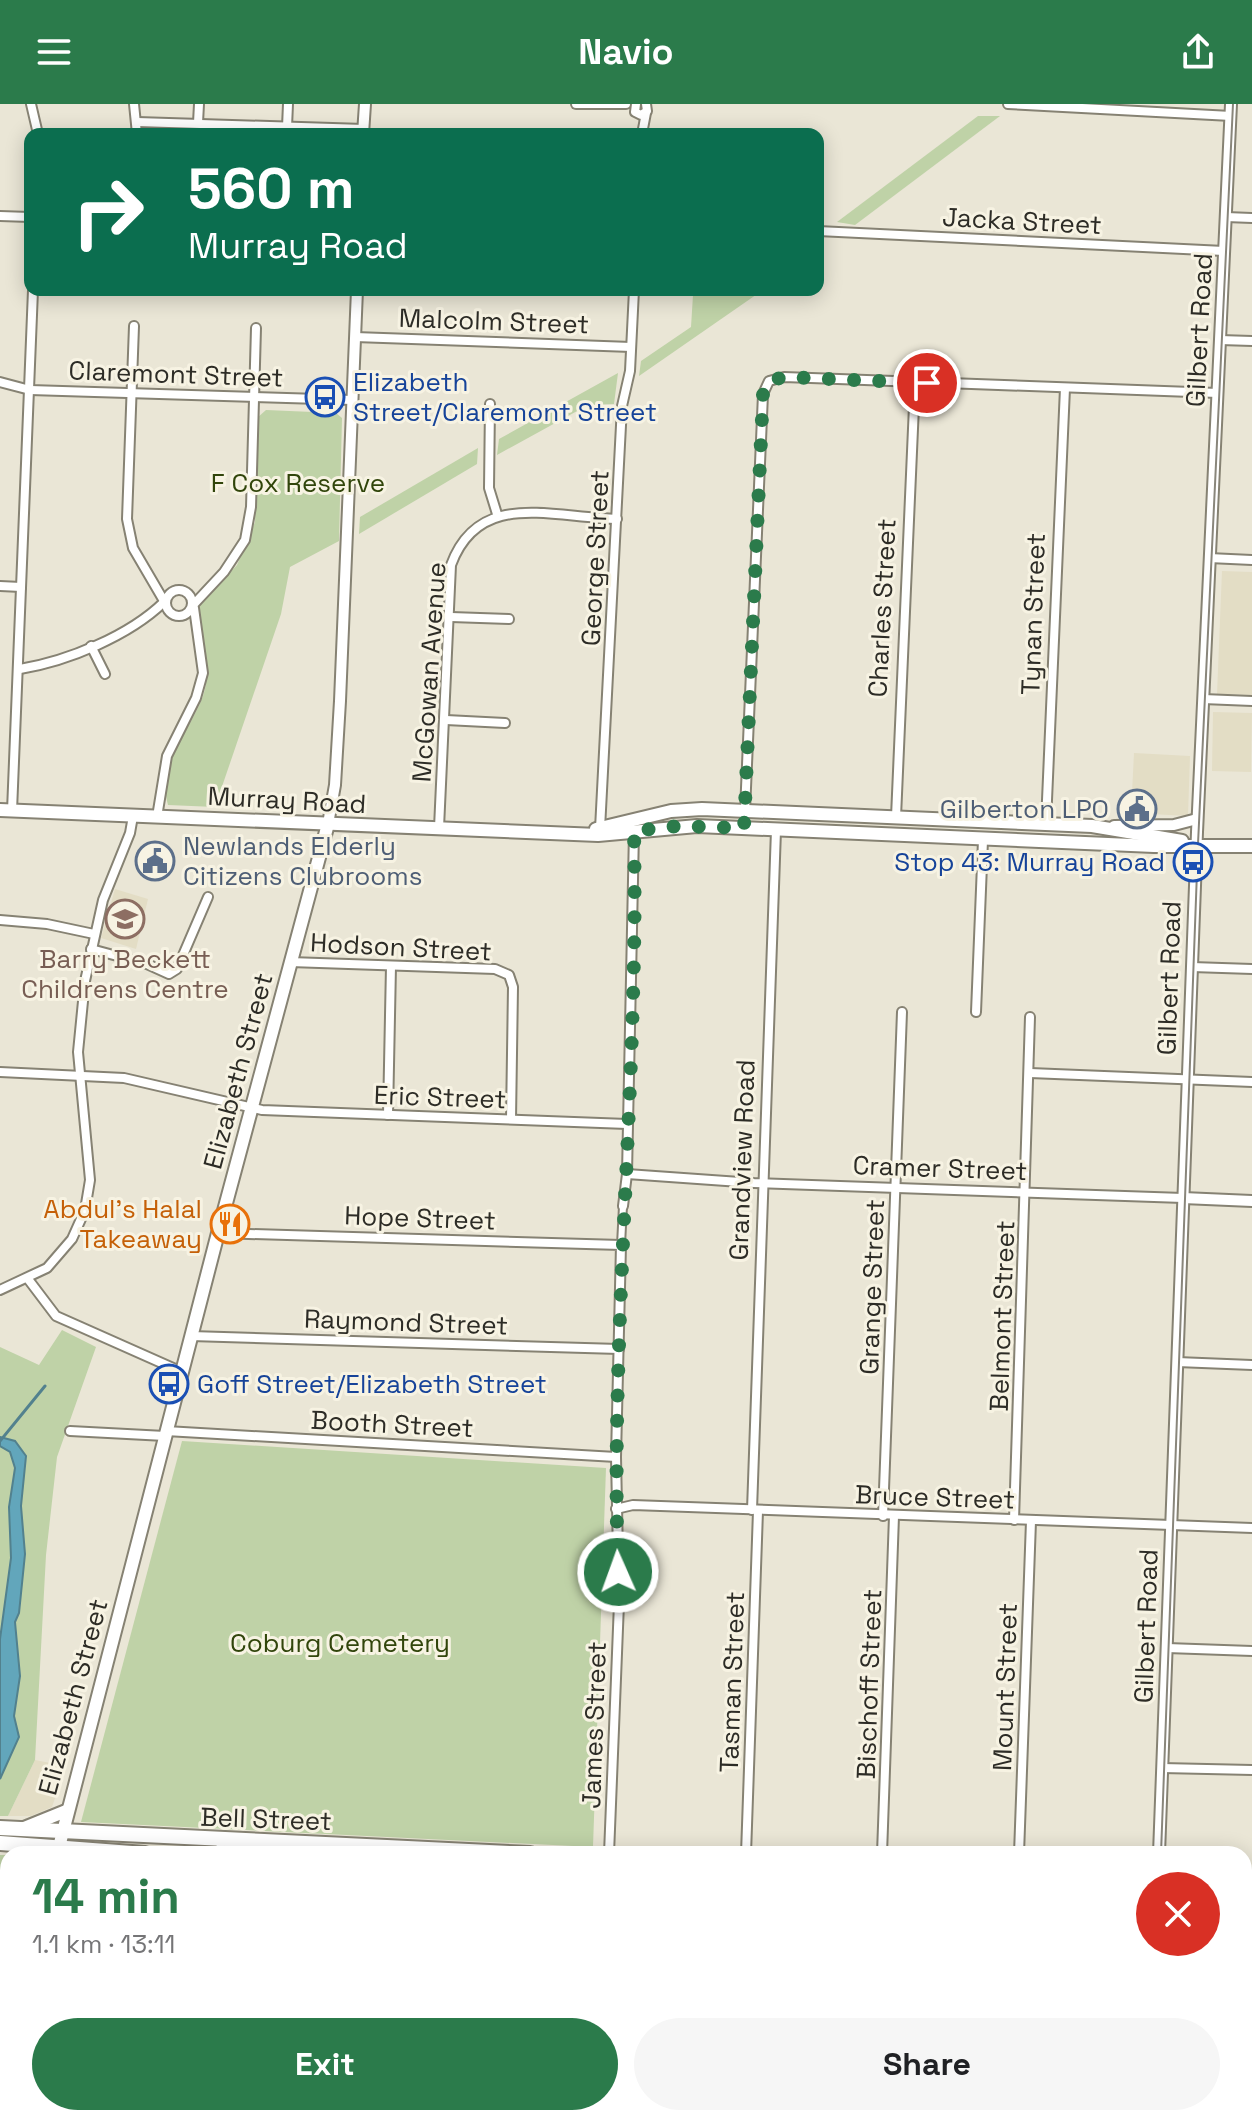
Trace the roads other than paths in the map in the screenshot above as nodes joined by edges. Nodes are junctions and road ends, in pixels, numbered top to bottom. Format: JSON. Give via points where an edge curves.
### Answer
{"nodes":[{"id":1,"x":31,"y":104,"type":"edge"},
{"id":2,"x":134,"y":104,"type":"edge"},
{"id":3,"x":199,"y":104,"type":"edge"},
{"id":4,"x":288,"y":104,"type":"edge"},
{"id":5,"x":365,"y":104,"type":"edge"},
{"id":6,"x":576,"y":104,"type":"edge"},
{"id":7,"x":626,"y":104,"type":"edge"},
{"id":8,"x":660,"y":104,"type":"edge"},
{"id":9,"x":1008,"y":104,"type":"edge"},
{"id":10,"x":1231,"y":104,"type":"edge"},
{"id":11,"x":614,"y":105,"type":"edge"},
{"id":12,"x":641,"y":110,"type":"edge"},
{"id":13,"x":1231,"y":116,"type":"junction"},
{"id":14,"x":137,"y":122,"type":"junction"},
{"id":15,"x":198,"y":123,"type":"junction"},
{"id":16,"x":287,"y":127,"type":"junction"},
{"id":17,"x":37,"y":128,"type":"edge"},
{"id":18,"x":137,"y":128,"type":"edge"},
{"id":19,"x":306,"y":128,"type":"edge"},
{"id":20,"x":364,"y":128,"type":"edge"},
{"id":21,"x":0,"y":216,"type":"edge"},
{"id":22,"x":24,"y":217,"type":"edge"},
{"id":23,"x":1226,"y":217,"type":"junction"},
{"id":24,"x":1252,"y":218,"type":"edge"},
{"id":25,"x":824,"y":231,"type":"edge"},
{"id":26,"x":1224,"y":251,"type":"junction"},
{"id":27,"x":33,"y":296,"type":"edge"},
{"id":28,"x":357,"y":296,"type":"edge"},
{"id":29,"x":634,"y":296,"type":"edge"},
{"id":30,"x":134,"y":326,"type":"dead end"},
{"id":31,"x":256,"y":328,"type":"dead end"},
{"id":32,"x":355,"y":337,"type":"junction"},
{"id":33,"x":1220,"y":340,"type":"junction"},
{"id":34,"x":1252,"y":341,"type":"edge"},
{"id":35,"x":631,"y":347,"type":"junction"},
{"id":36,"x":0,"y":382,"type":"edge"},
{"id":37,"x":915,"y":383,"type":"junction"},
{"id":38,"x":1065,"y":388,"type":"junction"},
{"id":39,"x":30,"y":390,"type":"junction"},
{"id":40,"x":132,"y":393,"type":"junction"},
{"id":41,"x":1218,"y":393,"type":"junction"},
{"id":42,"x":254,"y":397,"type":"junction"},
{"id":43,"x":352,"y":400,"type":"junction"},
{"id":44,"x":490,"y":404,"type":"dead end"},
{"id":45,"x":497,"y":514,"type":"junction"},
{"id":46,"x":617,"y":519,"type":"junction"},
{"id":47,"x":1209,"y":558,"type":"junction"},
{"id":48,"x":1252,"y":560,"type":"edge"},
{"id":49,"x":151,"y":575,"type":"junction"},
{"id":50,"x":216,"y":579,"type":"junction"},
{"id":51,"x":0,"y":586,"type":"edge"},
{"id":52,"x":21,"y":587,"type":"junction"},
{"id":53,"x":174,"y":591,"type":"junction"},
{"id":54,"x":187,"y":594,"type":"junction"},
{"id":55,"x":164,"y":601,"type":"junction"},
{"id":56,"x":194,"y":606,"type":"junction"},
{"id":57,"x":170,"y":611,"type":"junction"},
{"id":58,"x":181,"y":614,"type":"junction"},
{"id":59,"x":451,"y":617,"type":"junction"},
{"id":60,"x":509,"y":619,"type":"dead end"},
{"id":61,"x":143,"y":621,"type":"junction"},
{"id":62,"x":199,"y":640,"type":"junction"},
{"id":63,"x":91,"y":646,"type":"junction"},
{"id":64,"x":20,"y":669,"type":"junction"},
{"id":65,"x":105,"y":674,"type":"dead end"},
{"id":66,"x":1203,"y":699,"type":"junction"},
{"id":67,"x":1252,"y":701,"type":"edge"},
{"id":68,"x":446,"y":720,"type":"junction"},
{"id":69,"x":505,"y":723,"type":"dead end"},
{"id":70,"x":6,"y":811,"type":"edge"},
{"id":71,"x":745,"y":811,"type":"junction"},
{"id":72,"x":777,"y":812,"type":"junction"},
{"id":73,"x":133,"y":816,"type":"junction"},
{"id":74,"x":157,"y":817,"type":"junction"},
{"id":75,"x":896,"y":817,"type":"junction"},
{"id":76,"x":1197,"y":819,"type":"junction"},
{"id":77,"x":984,"y":820,"type":"junction"},
{"id":78,"x":1046,"y":823,"type":"junction"},
{"id":79,"x":328,"y":824,"type":"junction"},
{"id":80,"x":1092,"y":826,"type":"junction"},
{"id":81,"x":439,"y":828,"type":"junction"},
{"id":82,"x":744,"y":828,"type":"junction"},
{"id":83,"x":600,"y":829,"type":"junction"},
{"id":84,"x":776,"y":830,"type":"junction"},
{"id":85,"x":634,"y":831,"type":"junction"},
{"id":86,"x":573,"y":833,"type":"junction"},
{"id":87,"x":895,"y":835,"type":"junction"},
{"id":88,"x":983,"y":840,"type":"junction"},
{"id":89,"x":1045,"y":842,"type":"junction"},
{"id":90,"x":1194,"y":844,"type":"junction"},
{"id":91,"x":1252,"y":846,"type":"edge"},
{"id":92,"x":208,"y":897,"type":"dead end"},
{"id":93,"x":0,"y":920,"type":"edge"},
{"id":94,"x":94,"y":934,"type":"junction"},
{"id":95,"x":91,"y":949,"type":"junction"},
{"id":96,"x":290,"y":962,"type":"junction"},
{"id":97,"x":391,"y":966,"type":"junction"},
{"id":98,"x":1192,"y":967,"type":"junction"},
{"id":99,"x":1252,"y":969,"type":"edge"},
{"id":100,"x":902,"y":1012,"type":"dead end"},
{"id":101,"x":976,"y":1012,"type":"dead end"},
{"id":102,"x":1030,"y":1017,"type":"dead end"},
{"id":103,"x":0,"y":1072,"type":"edge"},
{"id":104,"x":1030,"y":1073,"type":"junction"},
{"id":105,"x":79,"y":1076,"type":"junction"},
{"id":106,"x":1188,"y":1079,"type":"junction"},
{"id":107,"x":1252,"y":1082,"type":"edge"},
{"id":108,"x":252,"y":1106,"type":"junction"},
{"id":109,"x":388,"y":1115,"type":"junction"},
{"id":110,"x":511,"y":1119,"type":"junction"},
{"id":111,"x":627,"y":1124,"type":"junction"},
{"id":112,"x":627,"y":1174,"type":"junction"},
{"id":113,"x":763,"y":1184,"type":"junction"},
{"id":114,"x":895,"y":1187,"type":"junction"},
{"id":115,"x":1026,"y":1193,"type":"junction"},
{"id":116,"x":1183,"y":1198,"type":"junction"},
{"id":117,"x":1252,"y":1201,"type":"edge"},
{"id":118,"x":623,"y":1206,"type":"joint"},
{"id":119,"x":218,"y":1233,"type":"junction"},
{"id":120,"x":621,"y":1245,"type":"junction"},
{"id":121,"x":28,"y":1279,"type":"junction"},
{"id":122,"x":0,"y":1290,"type":"edge"},
{"id":123,"x":191,"y":1336,"type":"junction"},
{"id":124,"x":619,"y":1349,"type":"junction"},
{"id":125,"x":1177,"y":1362,"type":"junction"},
{"id":126,"x":1252,"y":1365,"type":"edge"},
{"id":127,"x":182,"y":1372,"type":"junction"},
{"id":128,"x":70,"y":1431,"type":"dead end"},
{"id":129,"x":166,"y":1434,"type":"junction"},
{"id":130,"x":616,"y":1457,"type":"junction"},
{"id":131,"x":616,"y":1509,"type":"junction"},
{"id":132,"x":755,"y":1510,"type":"junction"},
{"id":133,"x":883,"y":1516,"type":"junction"},
{"id":134,"x":894,"y":1516,"type":"junction"},
{"id":135,"x":1014,"y":1520,"type":"junction"},
{"id":136,"x":1031,"y":1521,"type":"junction"},
{"id":137,"x":1171,"y":1525,"type":"junction"},
{"id":138,"x":1252,"y":1528,"type":"edge"},
{"id":139,"x":1167,"y":1648,"type":"junction"},
{"id":140,"x":1252,"y":1651,"type":"edge"},
{"id":141,"x":1162,"y":1768,"type":"junction"},
{"id":142,"x":1252,"y":1770,"type":"edge"},
{"id":143,"x":66,"y":1811,"type":"junction"},
{"id":144,"x":0,"y":1828,"type":"edge"},
{"id":145,"x":19,"y":1829,"type":"junction"},
{"id":146,"x":60,"y":1840,"type":"junction"},
{"id":147,"x":0,"y":1843,"type":"edge"},
{"id":148,"x":79,"y":1846,"type":"edge"},
{"id":149,"x":197,"y":1846,"type":"edge"},
{"id":150,"x":609,"y":1846,"type":"edge"},
{"id":151,"x":746,"y":1846,"type":"edge"},
{"id":152,"x":882,"y":1846,"type":"edge"},
{"id":153,"x":1019,"y":1846,"type":"edge"},
{"id":154,"x":1159,"y":1846,"type":"edge"},
{"id":155,"x":787,"y":2126,"type":"edge"},
{"id":156,"x":883,"y":2126,"type":"edge"}],
"edges":[{"from":1,"to":17,"type":"street"},
{"from":2,"to":14,"type":"street"},
{"from":3,"to":15,"type":"street"},
{"from":4,"to":16,"type":"street"},
{"from":5,"to":20,"type":"street"},
{"from":6,"to":11,"type":"street"},
{"from":7,"to":11,"type":"street"},
{"from":8,"to":12,"type":"street"},
{"from":9,"to":13,"type":"street"},
{"from":10,"to":13,"type":"street","name":"Gilbert Road"},
{"from":11,"to":12,"type":"street"},
{"from":13,"to":23,"type":"street","name":"Gilbert Road"},
{"from":14,"to":15,"type":"street"},
{"from":14,"to":18,"type":"street"},
{"from":15,"to":16,"type":"street"},
{"from":16,"to":19,"type":"street"},
{"from":21,"to":22,"type":"street"},
{"from":23,"to":24,"type":"street"},
{"from":23,"to":26,"type":"street","name":"Gilbert Road"},
{"from":25,"to":26,"type":"street","name":"Jacka Street"},
{"from":26,"to":33,"type":"street","name":"Gilbert Road"},
{"from":27,"to":39,"type":"street"},
{"from":28,"to":32,"type":"street","name":"Elizabeth Street"},
{"from":29,"to":35,"type":"street","name":"George Street"},
{"from":30,"to":40,"type":"street"},
{"from":31,"to":42,"type":"street"},
{"from":32,"to":35,"type":"street","name":"Malcolm Street"},
{"from":32,"to":43,"type":"street","name":"Elizabeth Street"},
{"from":33,"to":34,"type":"street"},
{"from":33,"to":41,"type":"street","name":"Gilbert Road"},
{"from":35,"to":46,"type":"street","name":"George Street","via":[[622,406]]},
{"from":36,"to":39,"type":"street","name":"Claremont Street"},
{"from":37,"to":38,"type":"street"},
{"from":37,"to":71,"type":"street","via":[[784,377],[769,381],[763,394]]},
{"from":37,"to":75,"type":"street","name":"Charles Street"},
{"from":38,"to":41,"type":"street"},
{"from":38,"to":78,"type":"street","name":"Tynan Street"},
{"from":39,"to":40,"type":"street","name":"Claremont Street"},
{"from":39,"to":52,"type":"street"},
{"from":40,"to":42,"type":"street","name":"Claremont Street"},
{"from":40,"to":49,"type":"street","via":[[127,519],[133,548]]},
{"from":41,"to":47,"type":"street","name":"Gilbert Road"},
{"from":42,"to":43,"type":"street","name":"Claremont Street"},
{"from":42,"to":50,"type":"street","via":[[248,525],[236,557]]},
{"from":43,"to":79,"type":"street","name":"Elizabeth Street","via":[[337,759]]},
{"from":44,"to":45,"type":"street","via":[[489,488]]},
{"from":45,"to":46,"type":"street"},
{"from":45,"to":59,"type":"street","name":"McGowan Avenue","via":[[459,543],[451,565]]},
{"from":46,"to":83,"type":"street","name":"George Street"},
{"from":47,"to":48,"type":"street"},
{"from":47,"to":66,"type":"street","name":"Gilbert Road"},
{"from":49,"to":53,"type":"street"},
{"from":49,"to":55,"type":"street"},
{"from":50,"to":54,"type":"street"},
{"from":50,"to":56,"type":"street"},
{"from":51,"to":52,"type":"street"},
{"from":52,"to":64,"type":"street"},
{"from":53,"to":54,"type":"street"},
{"from":53,"to":55,"type":"street"},
{"from":54,"to":56,"type":"street"},
{"from":55,"to":57,"type":"street"},
{"from":55,"to":61,"type":"street"},
{"from":56,"to":58,"type":"street"},
{"from":56,"to":62,"type":"street"},
{"from":57,"to":58,"type":"street"},
{"from":57,"to":61,"type":"street"},
{"from":58,"to":62,"type":"street"},
{"from":59,"to":60,"type":"street"},
{"from":59,"to":68,"type":"street","name":"McGowan Avenue"},
{"from":61,"to":63,"type":"street"},
{"from":62,"to":74,"type":"street","via":[[200,685],[167,756]]},
{"from":63,"to":64,"type":"street"},
{"from":63,"to":65,"type":"street"},
{"from":64,"to":70,"type":"street"},
{"from":66,"to":67,"type":"street"},
{"from":66,"to":76,"type":"street","name":"Gilbert Road"},
{"from":68,"to":69,"type":"street"},
{"from":68,"to":81,"type":"street","name":"McGowan Avenue"},
{"from":70,"to":73,"type":"main road","name":"Murray Road"},
{"from":71,"to":72,"type":"main road","name":"Murray Road"},
{"from":71,"to":82,"type":"main road"},
{"from":71,"to":83,"type":"main road","name":"Murray Road","via":[[686,809]]},
{"from":72,"to":75,"type":"main road","name":"Murray Road"},
{"from":72,"to":84,"type":"main road","name":"Grandview Road"},
{"from":73,"to":74,"type":"main road","name":"Murray Road"},
{"from":73,"to":94,"type":"street"},
{"from":74,"to":79,"type":"main road","name":"Murray Road"},
{"from":75,"to":77,"type":"main road","name":"Murray Road"},
{"from":75,"to":87,"type":"main road","name":"Charles Street"},
{"from":76,"to":80,"type":"street","via":[[1166,826]]},
{"from":76,"to":90,"type":"street","name":"Gilbert Road"},
{"from":77,"to":78,"type":"main road","name":"Murray Road"},
{"from":77,"to":88,"type":"main road"},
{"from":78,"to":80,"type":"main road","name":"Murray Road"},
{"from":78,"to":89,"type":"main road","name":"Tynan Street"},
{"from":79,"to":81,"type":"main road","name":"Murray Road"},
{"from":79,"to":96,"type":"main road","name":"Elizabeth Street"},
{"from":80,"to":90,"type":"main road","name":"Murray Road"},
{"from":81,"to":86,"type":"main road","name":"Murray Road"},
{"from":82,"to":84,"type":"main road","name":"Murray Road"},
{"from":82,"to":85,"type":"main road","name":"Murray Road"},
{"from":83,"to":86,"type":"main road","name":"Murray Road"},
{"from":84,"to":87,"type":"main road","name":"Murray Road"},
{"from":84,"to":113,"type":"street","name":"Grandview Road"},
{"from":85,"to":86,"type":"main road","name":"Murray Road"},
{"from":85,"to":111,"type":"street","name":"James Street"},
{"from":87,"to":88,"type":"main road","name":"Murray Road"},
{"from":88,"to":89,"type":"main road","name":"Murray Road"},
{"from":88,"to":101,"type":"street"},
{"from":89,"to":90,"type":"main road","name":"Murray Road"},
{"from":90,"to":91,"type":"main road","name":"Murray Road"},
{"from":90,"to":98,"type":"street","name":"Gilbert Road"},
{"from":92,"to":95,"type":"street","via":[[177,969],[169,974]]},
{"from":93,"to":94,"type":"street"},
{"from":94,"to":95,"type":"street"},
{"from":95,"to":105,"type":"street","via":[[78,1034]]},
{"from":96,"to":97,"type":"street","name":"Hodson Street"},
{"from":96,"to":108,"type":"main road","name":"Elizabeth Street"},
{"from":97,"to":109,"type":"street"},
{"from":97,"to":110,"type":"street","name":"Hodson Street","via":[[495,969],[509,975]]},
{"from":98,"to":99,"type":"street"},
{"from":98,"to":106,"type":"street","name":"Gilbert Road"},
{"from":100,"to":114,"type":"street","name":"Grange Street"},
{"from":102,"to":104,"type":"street","name":"Belmont Street"},
{"from":103,"to":105,"type":"street","name":"Eric Street"},
{"from":104,"to":106,"type":"street"},
{"from":104,"to":115,"type":"street","name":"Belmont Street"},
{"from":105,"to":108,"type":"street","name":"Eric Street","via":[[124,1078]]},
{"from":105,"to":121,"type":"street","via":[[90,1180],[85,1210],[72,1239],[47,1268]]},
{"from":106,"to":107,"type":"street"},
{"from":106,"to":116,"type":"street","name":"Gilbert Road"},
{"from":108,"to":109,"type":"street","name":"Eric Street"},
{"from":108,"to":119,"type":"main road","name":"Elizabeth Street"},
{"from":109,"to":110,"type":"street","name":"Eric Street"},
{"from":110,"to":111,"type":"street","name":"Eric Street"},
{"from":111,"to":112,"type":"street","name":"James Street"},
{"from":112,"to":113,"type":"street","name":"Cramer Street"},
{"from":112,"to":118,"type":"street","name":"James Street"},
{"from":113,"to":114,"type":"street","name":"Cramer Street"},
{"from":113,"to":132,"type":"street","name":"Grandview Road"},
{"from":114,"to":115,"type":"street","name":"Cramer Street"},
{"from":114,"to":133,"type":"street","name":"Grange Street"},
{"from":115,"to":116,"type":"street","name":"Cramer Street"},
{"from":115,"to":135,"type":"street","name":"Belmont Street"},
{"from":116,"to":117,"type":"street","name":"Cramer Street"},
{"from":116,"to":125,"type":"street","name":"Gilbert Road"},
{"from":118,"to":120,"type":"street","name":"James Street"},
{"from":119,"to":120,"type":"street","name":"Hope Street"},
{"from":119,"to":123,"type":"main road","name":"Elizabeth Street"},
{"from":120,"to":124,"type":"street","name":"James Street"},
{"from":121,"to":122,"type":"street"},
{"from":121,"to":127,"type":"street","via":[[56,1316]]},
{"from":123,"to":124,"type":"street","name":"Raymond Street"},
{"from":123,"to":127,"type":"main road","name":"Elizabeth Street"},
{"from":124,"to":130,"type":"street","name":"James Street"},
{"from":125,"to":126,"type":"street"},
{"from":125,"to":137,"type":"street","name":"Gilbert Road"},
{"from":127,"to":129,"type":"main road","name":"Elizabeth Street"},
{"from":128,"to":129,"type":"street","name":"Booth Street"},
{"from":129,"to":130,"type":"street","name":"Booth Street"},
{"from":129,"to":143,"type":"main road","name":"Elizabeth Street"},
{"from":130,"to":131,"type":"street","name":"James Street"},
{"from":131,"to":132,"type":"street","name":"Bruce Street","via":[[633,1505]]},
{"from":131,"to":150,"type":"street","name":"James Street","via":[[619,1603]]},
{"from":132,"to":133,"type":"street","name":"Bruce Street"},
{"from":132,"to":151,"type":"street","name":"Tasman Street"},
{"from":133,"to":134,"type":"street","name":"Bruce Street"},
{"from":134,"to":135,"type":"street","name":"Bruce Street"},
{"from":134,"to":152,"type":"street","name":"Bischoff Street"},
{"from":135,"to":136,"type":"street","name":"Bruce Street"},
{"from":136,"to":137,"type":"street","name":"Bruce Street"},
{"from":136,"to":153,"type":"street","name":"Mount Street"},
{"from":137,"to":138,"type":"street","name":"Bruce Street"},
{"from":137,"to":139,"type":"street","name":"Gilbert Road"},
{"from":139,"to":140,"type":"street"},
{"from":139,"to":141,"type":"street","name":"Gilbert Road"},
{"from":141,"to":142,"type":"street"},
{"from":141,"to":154,"type":"street","name":"Gilbert Road"},
{"from":143,"to":145,"type":"main road"},
{"from":143,"to":146,"type":"main road","name":"Elizabeth Street"},
{"from":144,"to":145,"type":"highway","name":"Bell Street"},
{"from":145,"to":146,"type":"highway","name":"Bell Street"},
{"from":146,"to":147,"type":"highway","name":"Bell Street"},
{"from":146,"to":148,"type":"highway","name":"Bell Street"},
{"from":146,"to":149,"type":"highway","name":"Bell Street"},
{"from":155,"to":156,"type":"street"}]}
